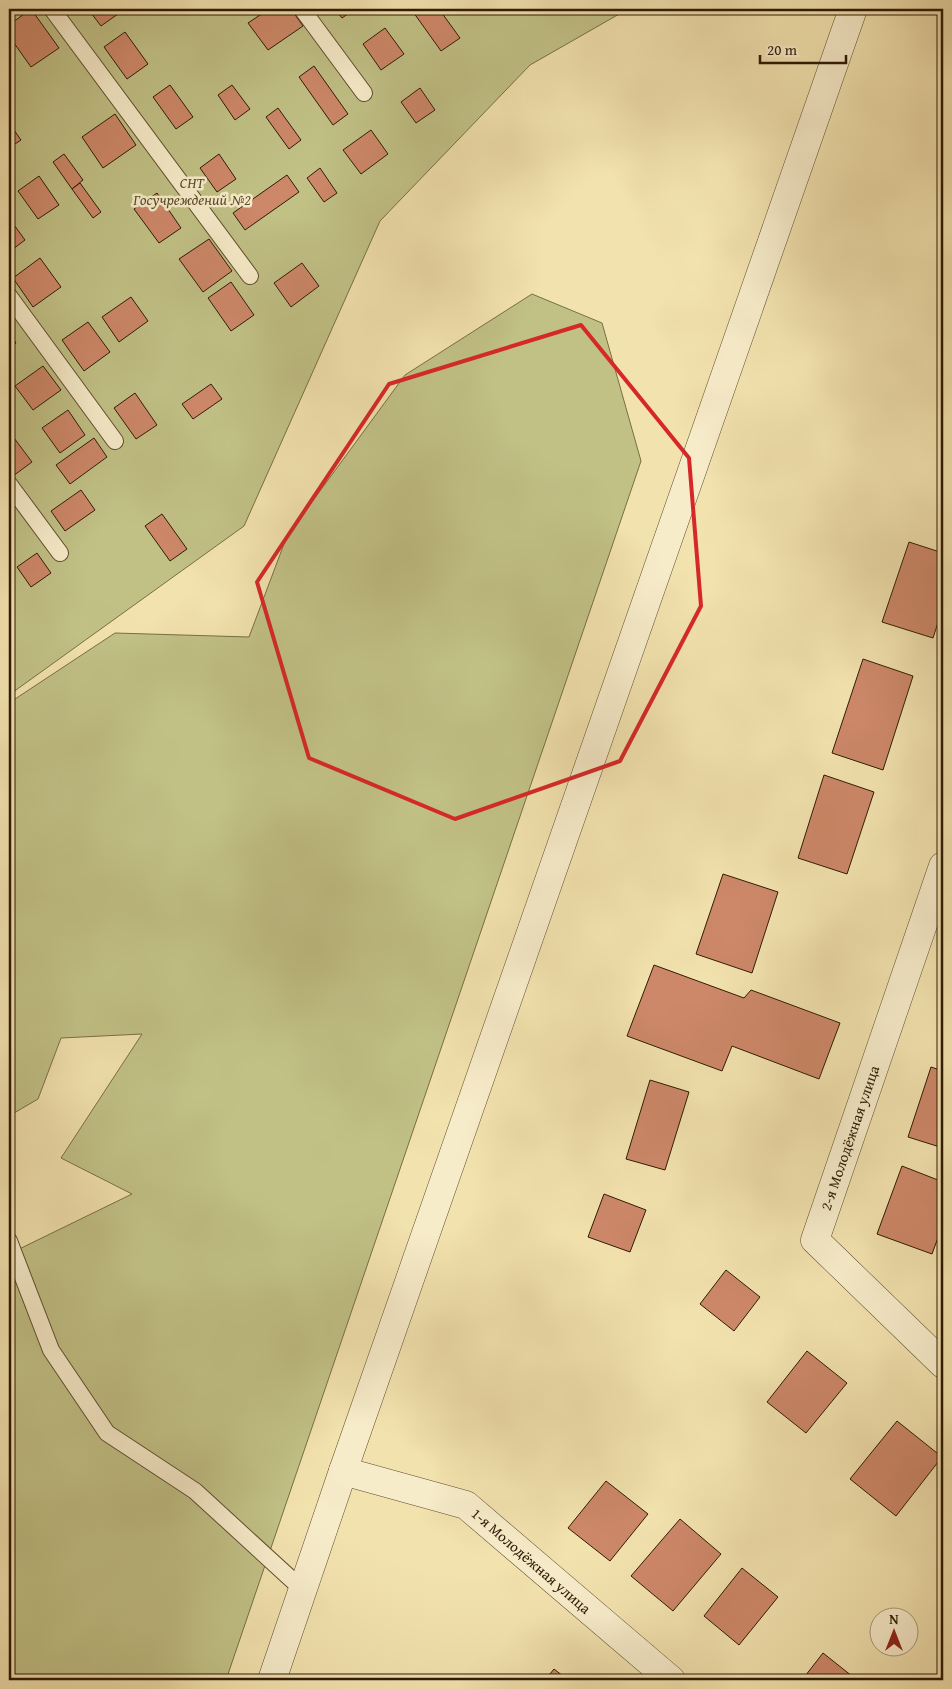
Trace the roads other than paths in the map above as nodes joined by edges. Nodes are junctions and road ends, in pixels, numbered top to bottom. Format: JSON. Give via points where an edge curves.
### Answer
{"nodes":[{"id":1,"x":52,"y":9,"type":"edge"},
{"id":2,"x":302,"y":9,"type":"edge"},
{"id":3,"x":853,"y":9,"type":"edge"},
{"id":4,"x":364,"y":93,"type":"dead end"},
{"id":5,"x":250,"y":276,"type":"dead end"},
{"id":6,"x":9,"y":296,"type":"edge"},
{"id":7,"x":115,"y":441,"type":"dead end"},
{"id":8,"x":9,"y":484,"type":"edge"},
{"id":9,"x":60,"y":553,"type":"dead end"},
{"id":10,"x":943,"y":866,"type":"edge"},
{"id":11,"x":9,"y":1241,"type":"edge"},
{"id":12,"x":943,"y":1364,"type":"edge"},
{"id":13,"x":343,"y":1470,"type":"junction"},
{"id":14,"x":302,"y":1589,"type":"junction"},
{"id":15,"x":272,"y":1680,"type":"edge"},
{"id":16,"x":671,"y":1680,"type":"edge"}],
"edges":[{"from":1,"to":5,"type":"lane"},
{"from":2,"to":4,"type":"lane"},
{"from":3,"to":13,"type":"street"},
{"from":6,"to":7,"type":"lane"},
{"from":8,"to":9,"type":"lane"},
{"from":10,"to":12,"type":"street","name":"2-я Молодёжная улица","via":[[815,1240]]},
{"from":11,"to":14,"type":"lane","via":[[51,1350],[107,1433],[195,1491]]},
{"from":13,"to":14,"type":"street"},
{"from":13,"to":16,"type":"street","name":"1-я Молодёжная улица","via":[[466,1505]]},
{"from":14,"to":15,"type":"street"}]}
